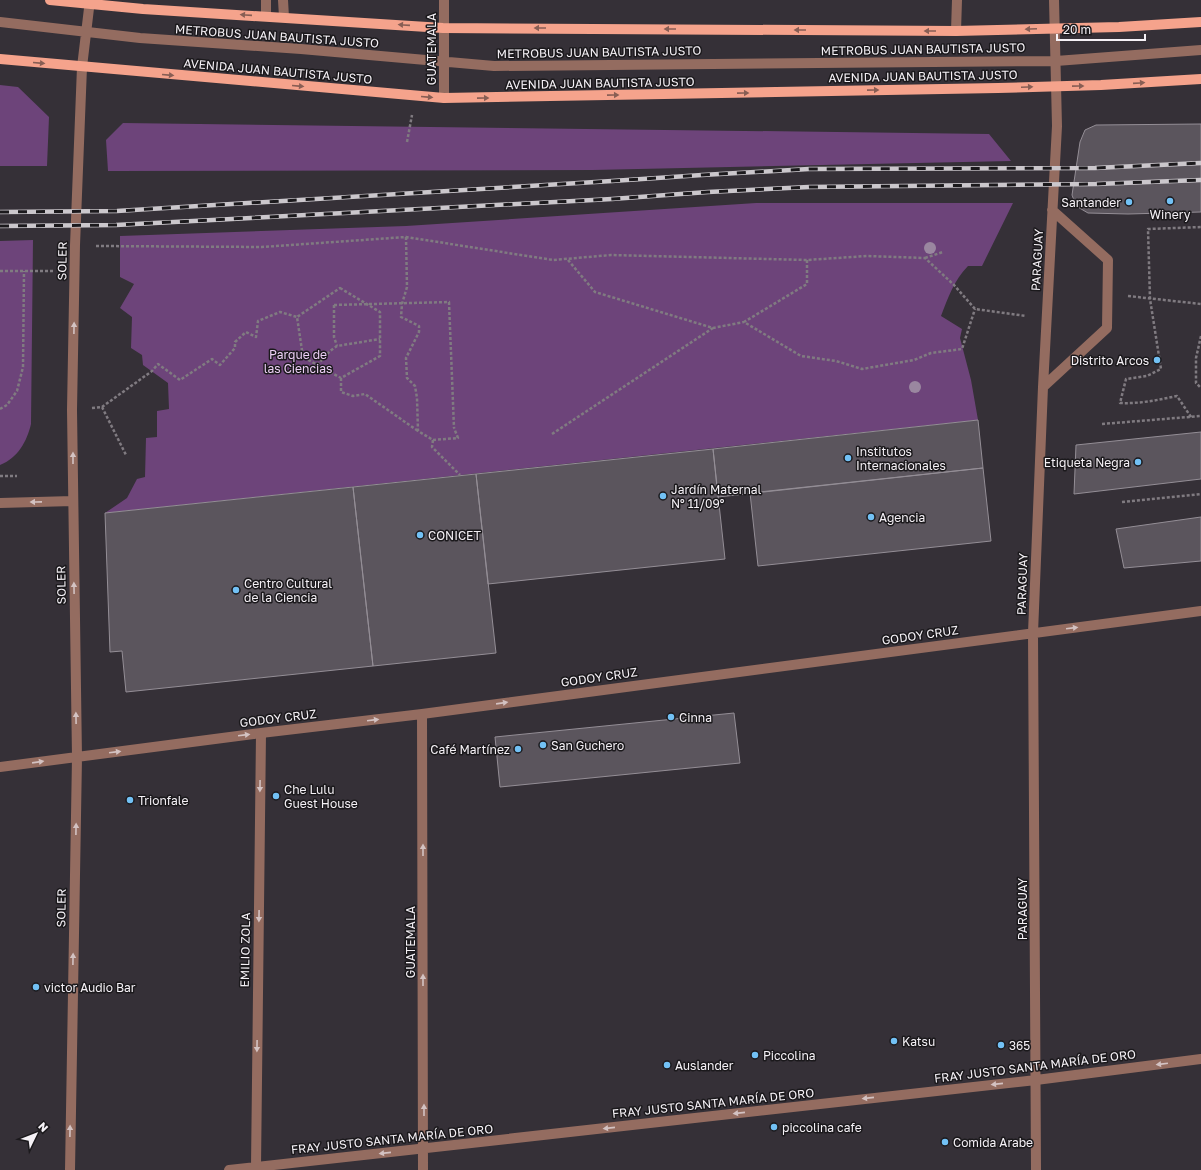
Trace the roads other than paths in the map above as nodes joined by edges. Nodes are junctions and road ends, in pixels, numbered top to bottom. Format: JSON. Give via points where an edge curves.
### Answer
{"nodes":[{"id":1,"x":50,"y":0,"type":"edge"},
{"id":2,"x":266,"y":0,"type":"edge"},
{"id":3,"x":283,"y":0,"type":"edge"},
{"id":4,"x":444,"y":0,"type":"edge"},
{"id":5,"x":957,"y":0,"type":"edge"},
{"id":6,"x":1054,"y":0,"type":"edge"},
{"id":7,"x":90,"y":2,"type":"edge"},
{"id":8,"x":266,"y":16,"type":"junction"},
{"id":9,"x":284,"y":18,"type":"junction"},
{"id":10,"x":0,"y":22,"type":"edge"},
{"id":11,"x":1201,"y":22,"type":"edge"},
{"id":12,"x":443,"y":28,"type":"junction"},
{"id":13,"x":1055,"y":28,"type":"junction"},
{"id":14,"x":87,"y":31,"type":"junction"},
{"id":15,"x":956,"y":31,"type":"junction"},
{"id":16,"x":1201,"y":50,"type":"edge"},
{"id":17,"x":0,"y":60,"type":"edge"},
{"id":18,"x":1056,"y":60,"type":"junction"},
{"id":19,"x":444,"y":63,"type":"junction"},
{"id":20,"x":82,"y":67,"type":"junction"},
{"id":21,"x":1201,"y":79,"type":"edge"},
{"id":22,"x":1056,"y":86,"type":"junction"},
{"id":23,"x":444,"y":98,"type":"junction"},
{"id":24,"x":1052,"y":210,"type":"junction"},
{"id":25,"x":1043,"y":387,"type":"junction"},
{"id":26,"x":73,"y":501,"type":"junction"},
{"id":27,"x":0,"y":503,"type":"edge"},
{"id":28,"x":1201,"y":612,"type":"edge"},
{"id":29,"x":1033,"y":633,"type":"junction"},
{"id":30,"x":422,"y":714,"type":"junction"},
{"id":31,"x":261,"y":733,"type":"junction"},
{"id":32,"x":77,"y":757,"type":"junction"},
{"id":33,"x":0,"y":767,"type":"edge"},
{"id":34,"x":1201,"y":1059,"type":"edge"},
{"id":35,"x":1036,"y":1080,"type":"junction"},
{"id":36,"x":424,"y":1149,"type":"junction"},
{"id":37,"x":256,"y":1167,"type":"junction"},
{"id":38,"x":70,"y":1170,"type":"edge"},
{"id":39,"x":229,"y":1170,"type":"edge"},
{"id":40,"x":423,"y":1170,"type":"edge"},
{"id":41,"x":1036,"y":1170,"type":"edge"}],
"edges":[{"from":1,"to":7,"type":"main road"},
{"from":2,"to":8,"type":"street"},
{"from":3,"to":9,"type":"street"},
{"from":4,"to":12,"type":"street","name":"GUATEMALA"},
{"from":5,"to":15,"type":"street"},
{"from":6,"to":13,"type":"street","name":"PARAGUAY"},
{"from":8,"to":7,"type":"main road","one_way":true},
{"from":7,"to":14,"type":"street","name":"SOLER"},
{"from":8,"to":9,"type":"main road"},
{"from":12,"to":9,"type":"main road","one_way":true},
{"from":10,"to":14,"type":"street","name":"METROBUS JUAN BAUTISTA JUSTO"},
{"from":11,"to":13,"type":"main road"},
{"from":15,"to":12,"type":"main road","one_way":true},
{"from":12,"to":19,"type":"street","name":"GUATEMALA"},
{"from":13,"to":15,"type":"main road","one_way":true},
{"from":13,"to":18,"type":"street","name":"PARAGUAY"},
{"from":14,"to":19,"type":"street","name":"METROBUS JUAN BAUTISTA JUSTO","via":[[140,38],[301,49]]},
{"from":14,"to":20,"type":"street","name":"SOLER"},
{"from":16,"to":18,"type":"street","name":"METROBUS JUAN BAUTISTA JUSTO"},
{"from":17,"to":20,"type":"main road","name":"AVENIDA JUAN BAUTISTA JUSTO","one_way":true},
{"from":18,"to":19,"type":"street","name":"METROBUS JUAN BAUTISTA JUSTO","via":[[494,66]]},
{"from":18,"to":22,"type":"street","name":"PARAGUAY"},
{"from":19,"to":23,"type":"street","name":"GUATEMALA"},
{"from":20,"to":23,"type":"main road","name":"AVENIDA JUAN BAUTISTA JUSTO","one_way":true},
{"from":26,"to":20,"type":"street","name":"SOLER","one_way":true,"via":[[75,245]]},
{"from":22,"to":21,"type":"main road","name":"AVENIDA JUAN BAUTISTA JUSTO","one_way":true,"via":[[1101,86]]},
{"from":23,"to":22,"type":"main road","name":"AVENIDA JUAN BAUTISTA JUSTO","one_way":true},
{"from":22,"to":24,"type":"street","name":"PARAGUAY","via":[[1057,126]]},
{"from":24,"to":25,"type":"street","name":"PARAGUAY"},
{"from":24,"to":25,"type":"street","via":[[1108,260],[1107,328]]},
{"from":25,"to":29,"type":"street","name":"PARAGUAY"},
{"from":26,"to":27,"type":"street","one_way":true},
{"from":32,"to":26,"type":"street","name":"SOLER","one_way":true},
{"from":29,"to":28,"type":"street","name":"GODOY CRUZ","one_way":true},
{"from":30,"to":29,"type":"street","name":"GODOY CRUZ","one_way":true},
{"from":29,"to":35,"type":"street","name":"PARAGUAY"},
{"from":31,"to":30,"type":"street","name":"GODOY CRUZ","one_way":true},
{"from":36,"to":30,"type":"street","name":"GUATEMALA","one_way":true},
{"from":32,"to":31,"type":"street","name":"GODOY CRUZ","one_way":true},
{"from":31,"to":37,"type":"street","name":"EMILIO ZOLA","one_way":true},
{"from":33,"to":32,"type":"street","name":"GODOY CRUZ","one_way":true},
{"from":38,"to":32,"type":"street","name":"SOLER","one_way":true},
{"from":34,"to":35,"type":"street","name":"FRAY JUSTO SANTA MARÍA DE ORO","one_way":true},
{"from":35,"to":36,"type":"street","name":"FRAY JUSTO SANTA MARÍA DE ORO","one_way":true},
{"from":35,"to":41,"type":"street","name":"PARAGUAY"},
{"from":36,"to":37,"type":"street","name":"FRAY JUSTO SANTA MARÍA DE ORO","one_way":true},
{"from":36,"to":40,"type":"street","name":"GUATEMALA"},
{"from":37,"to":39,"type":"street","name":"FRAY JUSTO SANTA MARÍA DE ORO"}]}
